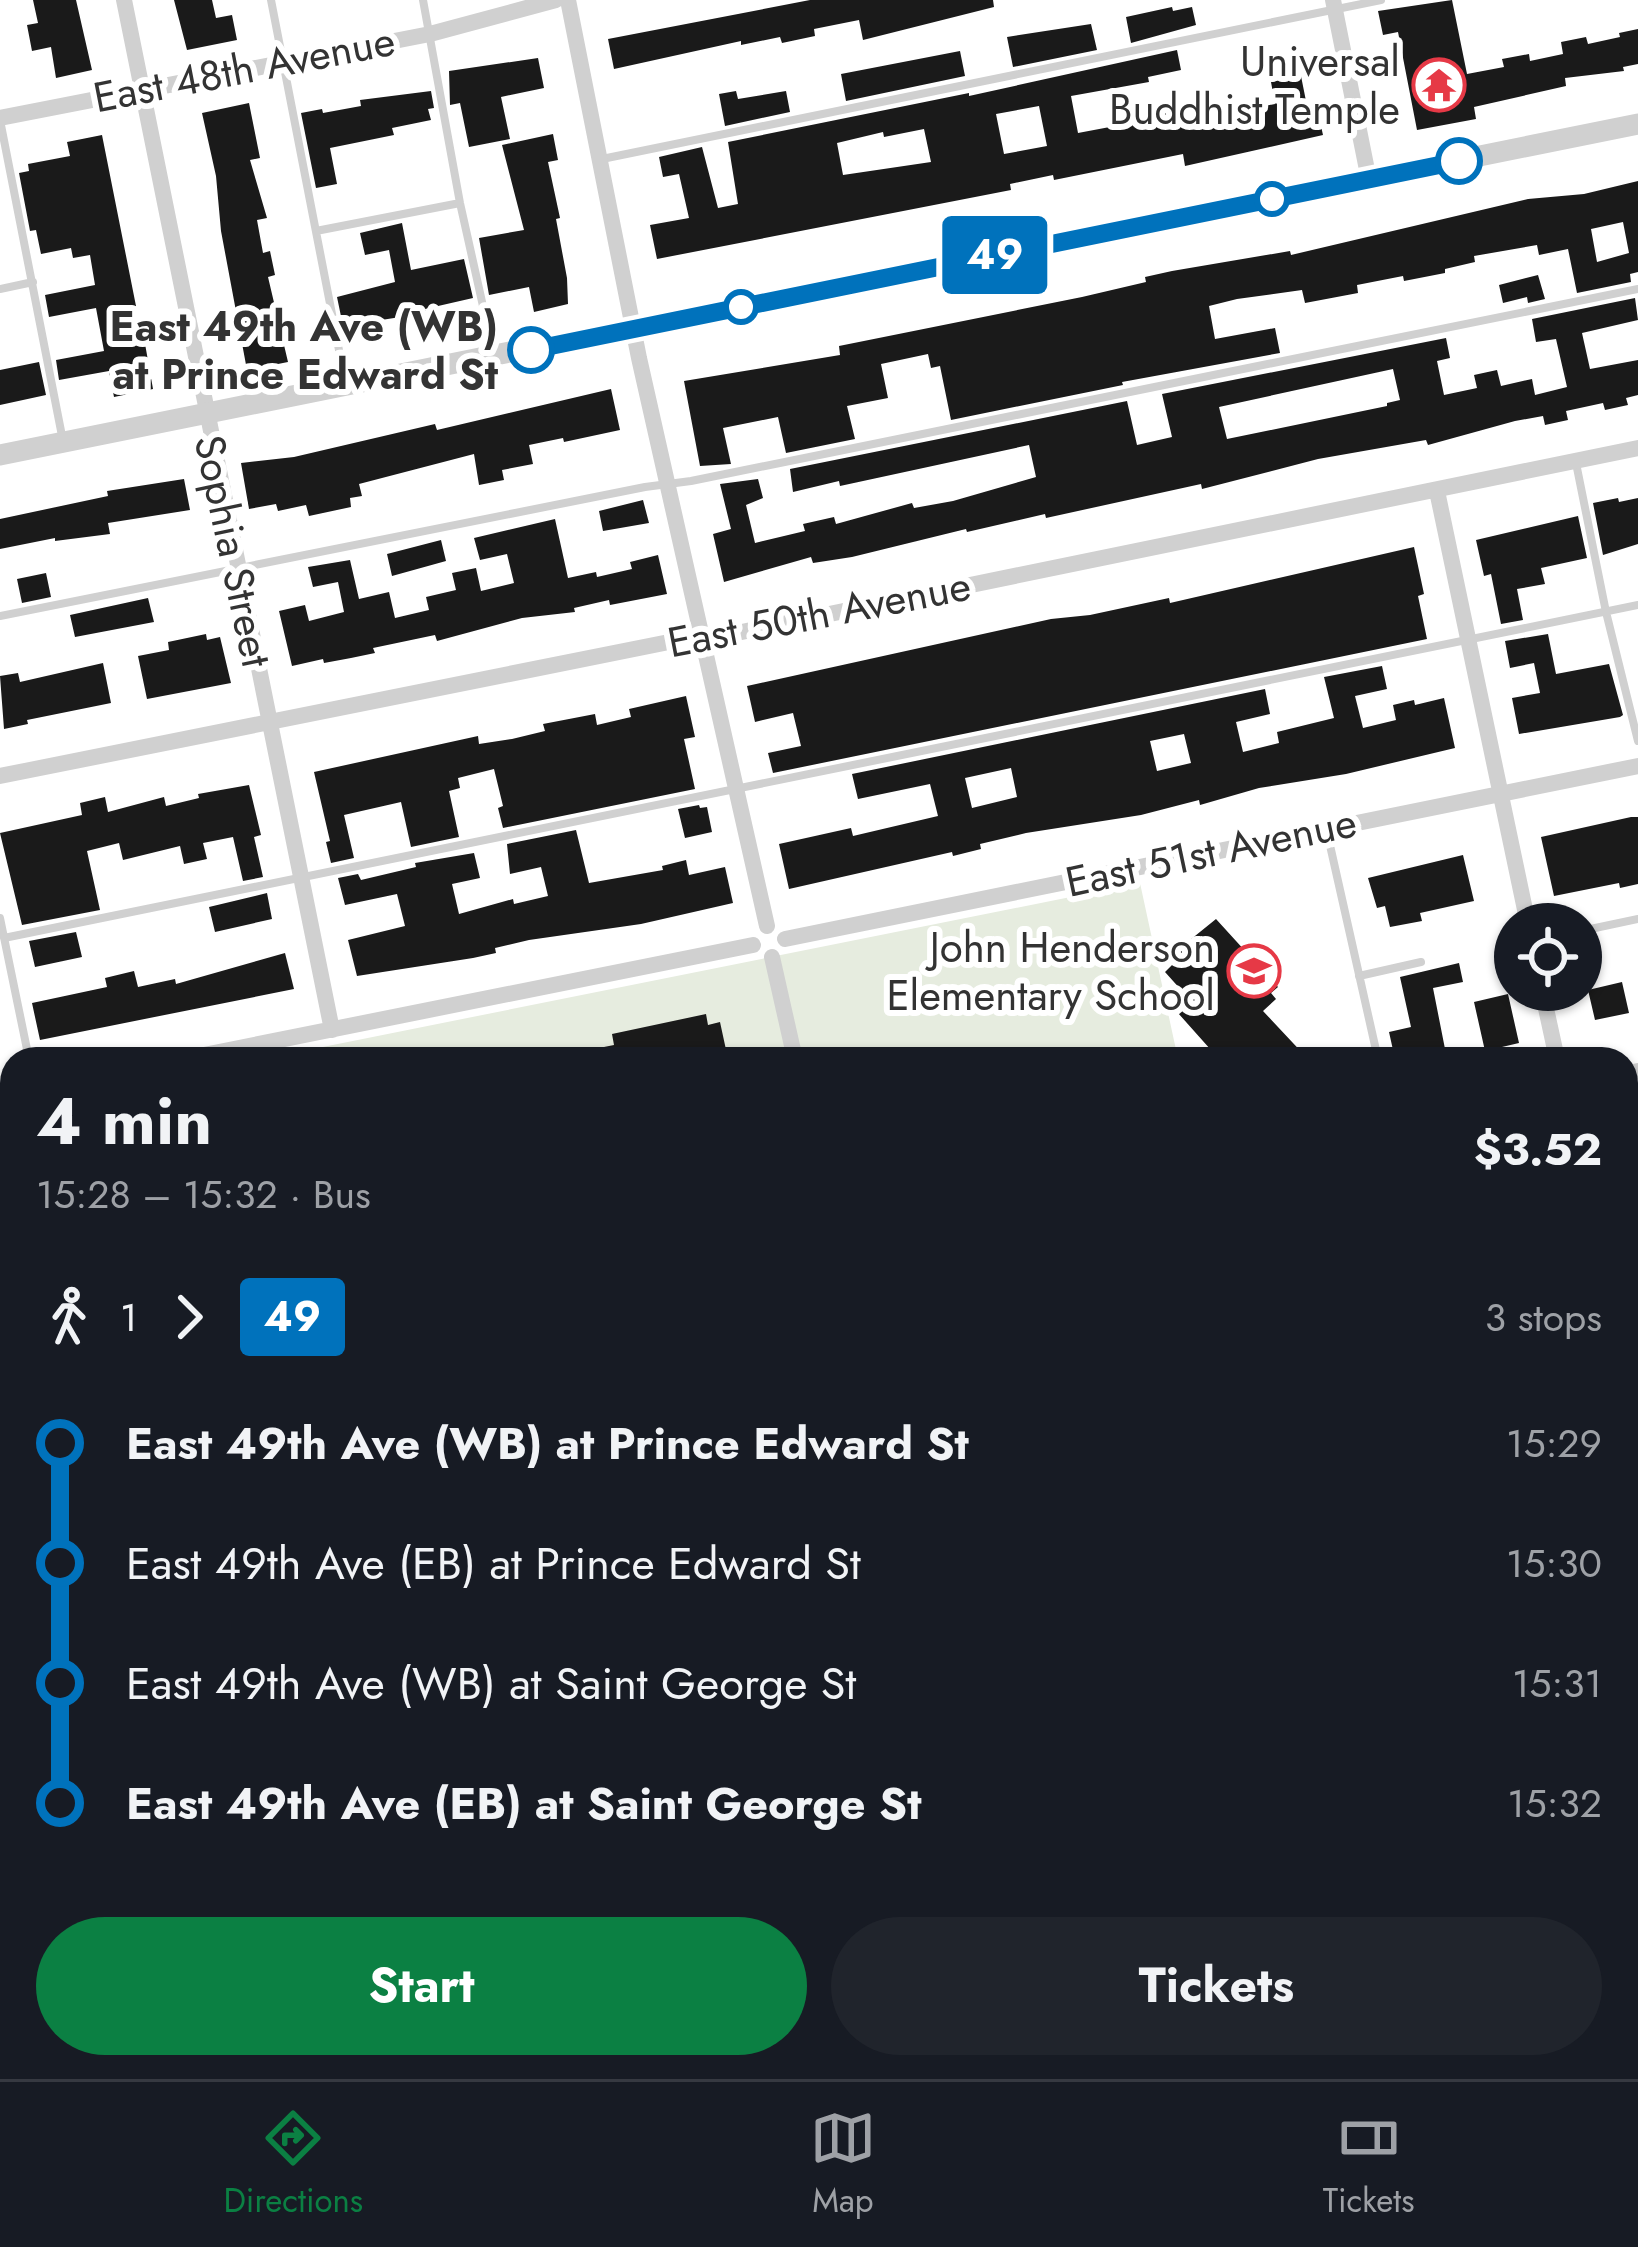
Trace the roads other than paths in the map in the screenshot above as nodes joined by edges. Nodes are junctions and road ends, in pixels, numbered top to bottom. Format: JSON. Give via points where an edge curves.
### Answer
{"nodes":[{"id":1,"x":124,"y":0,"type":"edge"},
{"id":2,"x":271,"y":0,"type":"edge"},
{"id":3,"x":423,"y":0,"type":"edge"},
{"id":4,"x":556,"y":0,"type":"edge"},
{"id":5,"x":568,"y":0,"type":"edge"},
{"id":6,"x":1381,"y":0,"type":"edge"},
{"id":7,"x":1334,"y":6,"type":"edge"},
{"id":8,"x":430,"y":34,"type":"junction"},
{"id":9,"x":284,"y":60,"type":"junction"},
{"id":10,"x":141,"y":88,"type":"junction"},
{"id":11,"x":0,"y":119,"type":"edge"},
{"id":12,"x":1638,"y":124,"type":"edge"},
{"id":13,"x":602,"y":159,"type":"junction"},
{"id":14,"x":1369,"y":180,"type":"junction"},
{"id":15,"x":460,"y":203,"type":"junction"},
{"id":16,"x":316,"y":231,"type":"junction"},
{"id":17,"x":33,"y":282,"type":"junction"},
{"id":18,"x":0,"y":289,"type":"edge"},
{"id":19,"x":1638,"y":289,"type":"edge"},
{"id":20,"x":634,"y":328,"type":"junction"},
{"id":21,"x":494,"y":357,"type":"junction"},
{"id":22,"x":346,"y":386,"type":"junction"},
{"id":23,"x":205,"y":415,"type":"junction"},
{"id":24,"x":63,"y":443,"type":"junction"},
{"id":25,"x":1638,"y":448,"type":"edge"},
{"id":26,"x":0,"y":455,"type":"edge"},
{"id":27,"x":1576,"y":461,"type":"junction"},
{"id":28,"x":668,"y":484,"type":"junction"},
{"id":29,"x":1437,"y":491,"type":"junction"},
{"id":30,"x":236,"y":568,"type":"junction"},
{"id":31,"x":1638,"y":605,"type":"edge"},
{"id":32,"x":1606,"y":612,"type":"junction"},
{"id":33,"x":0,"y":616,"type":"edge"},
{"id":34,"x":703,"y":638,"type":"junction"},
{"id":35,"x":1469,"y":641,"type":"junction"},
{"id":36,"x":268,"y":722,"type":"junction"},
{"id":37,"x":1638,"y":741,"type":"edge"},
{"id":38,"x":1638,"y":766,"type":"edge"},
{"id":39,"x":0,"y":776,"type":"edge"},
{"id":40,"x":737,"y":790,"type":"junction"},
{"id":41,"x":1500,"y":793,"type":"junction"},
{"id":42,"x":1327,"y":829,"type":"junction"},
{"id":43,"x":300,"y":877,"type":"junction"},
{"id":44,"x":1524,"y":903,"type":"edge"},
{"id":45,"x":0,"y":918,"type":"edge"},
{"id":46,"x":1638,"y":919,"type":"edge"},
{"id":47,"x":767,"y":926,"type":"junction"},
{"id":48,"x":1602,"y":927,"type":"edge"},
{"id":49,"x":4,"y":938,"type":"junction"},
{"id":50,"x":784,"y":940,"type":"junction"},
{"id":51,"x":753,"y":945,"type":"junction"},
{"id":52,"x":772,"y":957,"type":"junction"},
{"id":53,"x":1421,"y":962,"type":"dead end"},
{"id":54,"x":1359,"y":976,"type":"junction"},
{"id":55,"x":1547,"y":1011,"type":"edge"},
{"id":56,"x":332,"y":1030,"type":"junction"},
{"id":57,"x":26,"y":1047,"type":"edge"},
{"id":58,"x":245,"y":1047,"type":"edge"},
{"id":59,"x":792,"y":1047,"type":"edge"},
{"id":60,"x":1375,"y":1047,"type":"edge"},
{"id":61,"x":1554,"y":1047,"type":"edge"}],
"edges":[{"from":1,"to":10,"type":"street","name":"Sophia Street"},
{"from":2,"to":9,"type":"lane"},
{"from":3,"to":8,"type":"lane"},
{"from":4,"to":8,"type":"street","name":"East 48th Avenue"},
{"from":5,"to":13,"type":"street"},
{"from":6,"to":7,"type":"lane"},
{"from":7,"to":13,"type":"lane"},
{"from":7,"to":14,"type":"street"},
{"from":8,"to":9,"type":"street","name":"East 48th Avenue"},
{"from":8,"to":15,"type":"lane"},
{"from":9,"to":10,"type":"street","name":"East 48th Avenue"},
{"from":9,"to":16,"type":"lane"},
{"from":10,"to":11,"type":"street","name":"East 48th Avenue"},
{"from":10,"to":23,"type":"street","name":"Sophia Street"},
{"from":11,"to":17,"type":"lane"},
{"from":12,"to":14,"type":"street"},
{"from":13,"to":20,"type":"street"},
{"from":14,"to":20,"type":"street"},
{"from":15,"to":16,"type":"lane"},
{"from":15,"to":21,"type":"lane"},
{"from":16,"to":22,"type":"lane"},
{"from":17,"to":18,"type":"lane"},
{"from":17,"to":24,"type":"lane"},
{"from":19,"to":28,"type":"lane"},
{"from":20,"to":21,"type":"street"},
{"from":20,"to":28,"type":"street"},
{"from":21,"to":22,"type":"street"},
{"from":22,"to":23,"type":"street"},
{"from":23,"to":24,"type":"street"},
{"from":23,"to":30,"type":"street","name":"Sophia Street"},
{"from":24,"to":26,"type":"street"},
{"from":25,"to":27,"type":"street","name":"East 50th Avenue"},
{"from":27,"to":29,"type":"street","name":"East 50th Avenue"},
{"from":27,"to":32,"type":"lane"},
{"from":28,"to":30,"type":"lane"},
{"from":28,"to":34,"type":"street"},
{"from":29,"to":34,"type":"street","name":"East 50th Avenue"},
{"from":29,"to":35,"type":"street"},
{"from":30,"to":33,"type":"lane"},
{"from":30,"to":36,"type":"street","name":"Sophia Street"},
{"from":31,"to":32,"type":"lane"},
{"from":32,"to":35,"type":"lane"},
{"from":32,"to":37,"type":"lane"},
{"from":34,"to":36,"type":"street","name":"East 50th Avenue"},
{"from":34,"to":40,"type":"street"},
{"from":35,"to":40,"type":"lane"},
{"from":35,"to":41,"type":"street"},
{"from":36,"to":39,"type":"street","name":"East 50th Avenue"},
{"from":36,"to":43,"type":"street","name":"Sophia Street"},
{"from":38,"to":41,"type":"street","name":"East 51st Avenue"},
{"from":40,"to":43,"type":"lane"},
{"from":40,"to":47,"type":"street"},
{"from":41,"to":42,"type":"street","name":"East 51st Avenue"},
{"from":41,"to":44,"type":"street"},
{"from":42,"to":50,"type":"street","name":"East 51st Avenue"},
{"from":42,"to":54,"type":"lane"},
{"from":43,"to":49,"type":"lane"},
{"from":43,"to":56,"type":"street","name":"Sophia Street"},
{"from":45,"to":49,"type":"lane"},
{"from":46,"to":48,"type":"lane"},
{"from":47,"to":50,"type":"street"},
{"from":47,"to":51,"type":"street"},
{"from":49,"to":57,"type":"lane"},
{"from":50,"to":52,"type":"street"},
{"from":51,"to":52,"type":"street"},
{"from":51,"to":56,"type":"street"},
{"from":52,"to":59,"type":"street"},
{"from":53,"to":54,"type":"lane"},
{"from":54,"to":60,"type":"lane"},
{"from":55,"to":61,"type":"street"},
{"from":56,"to":58,"type":"street"}]}
